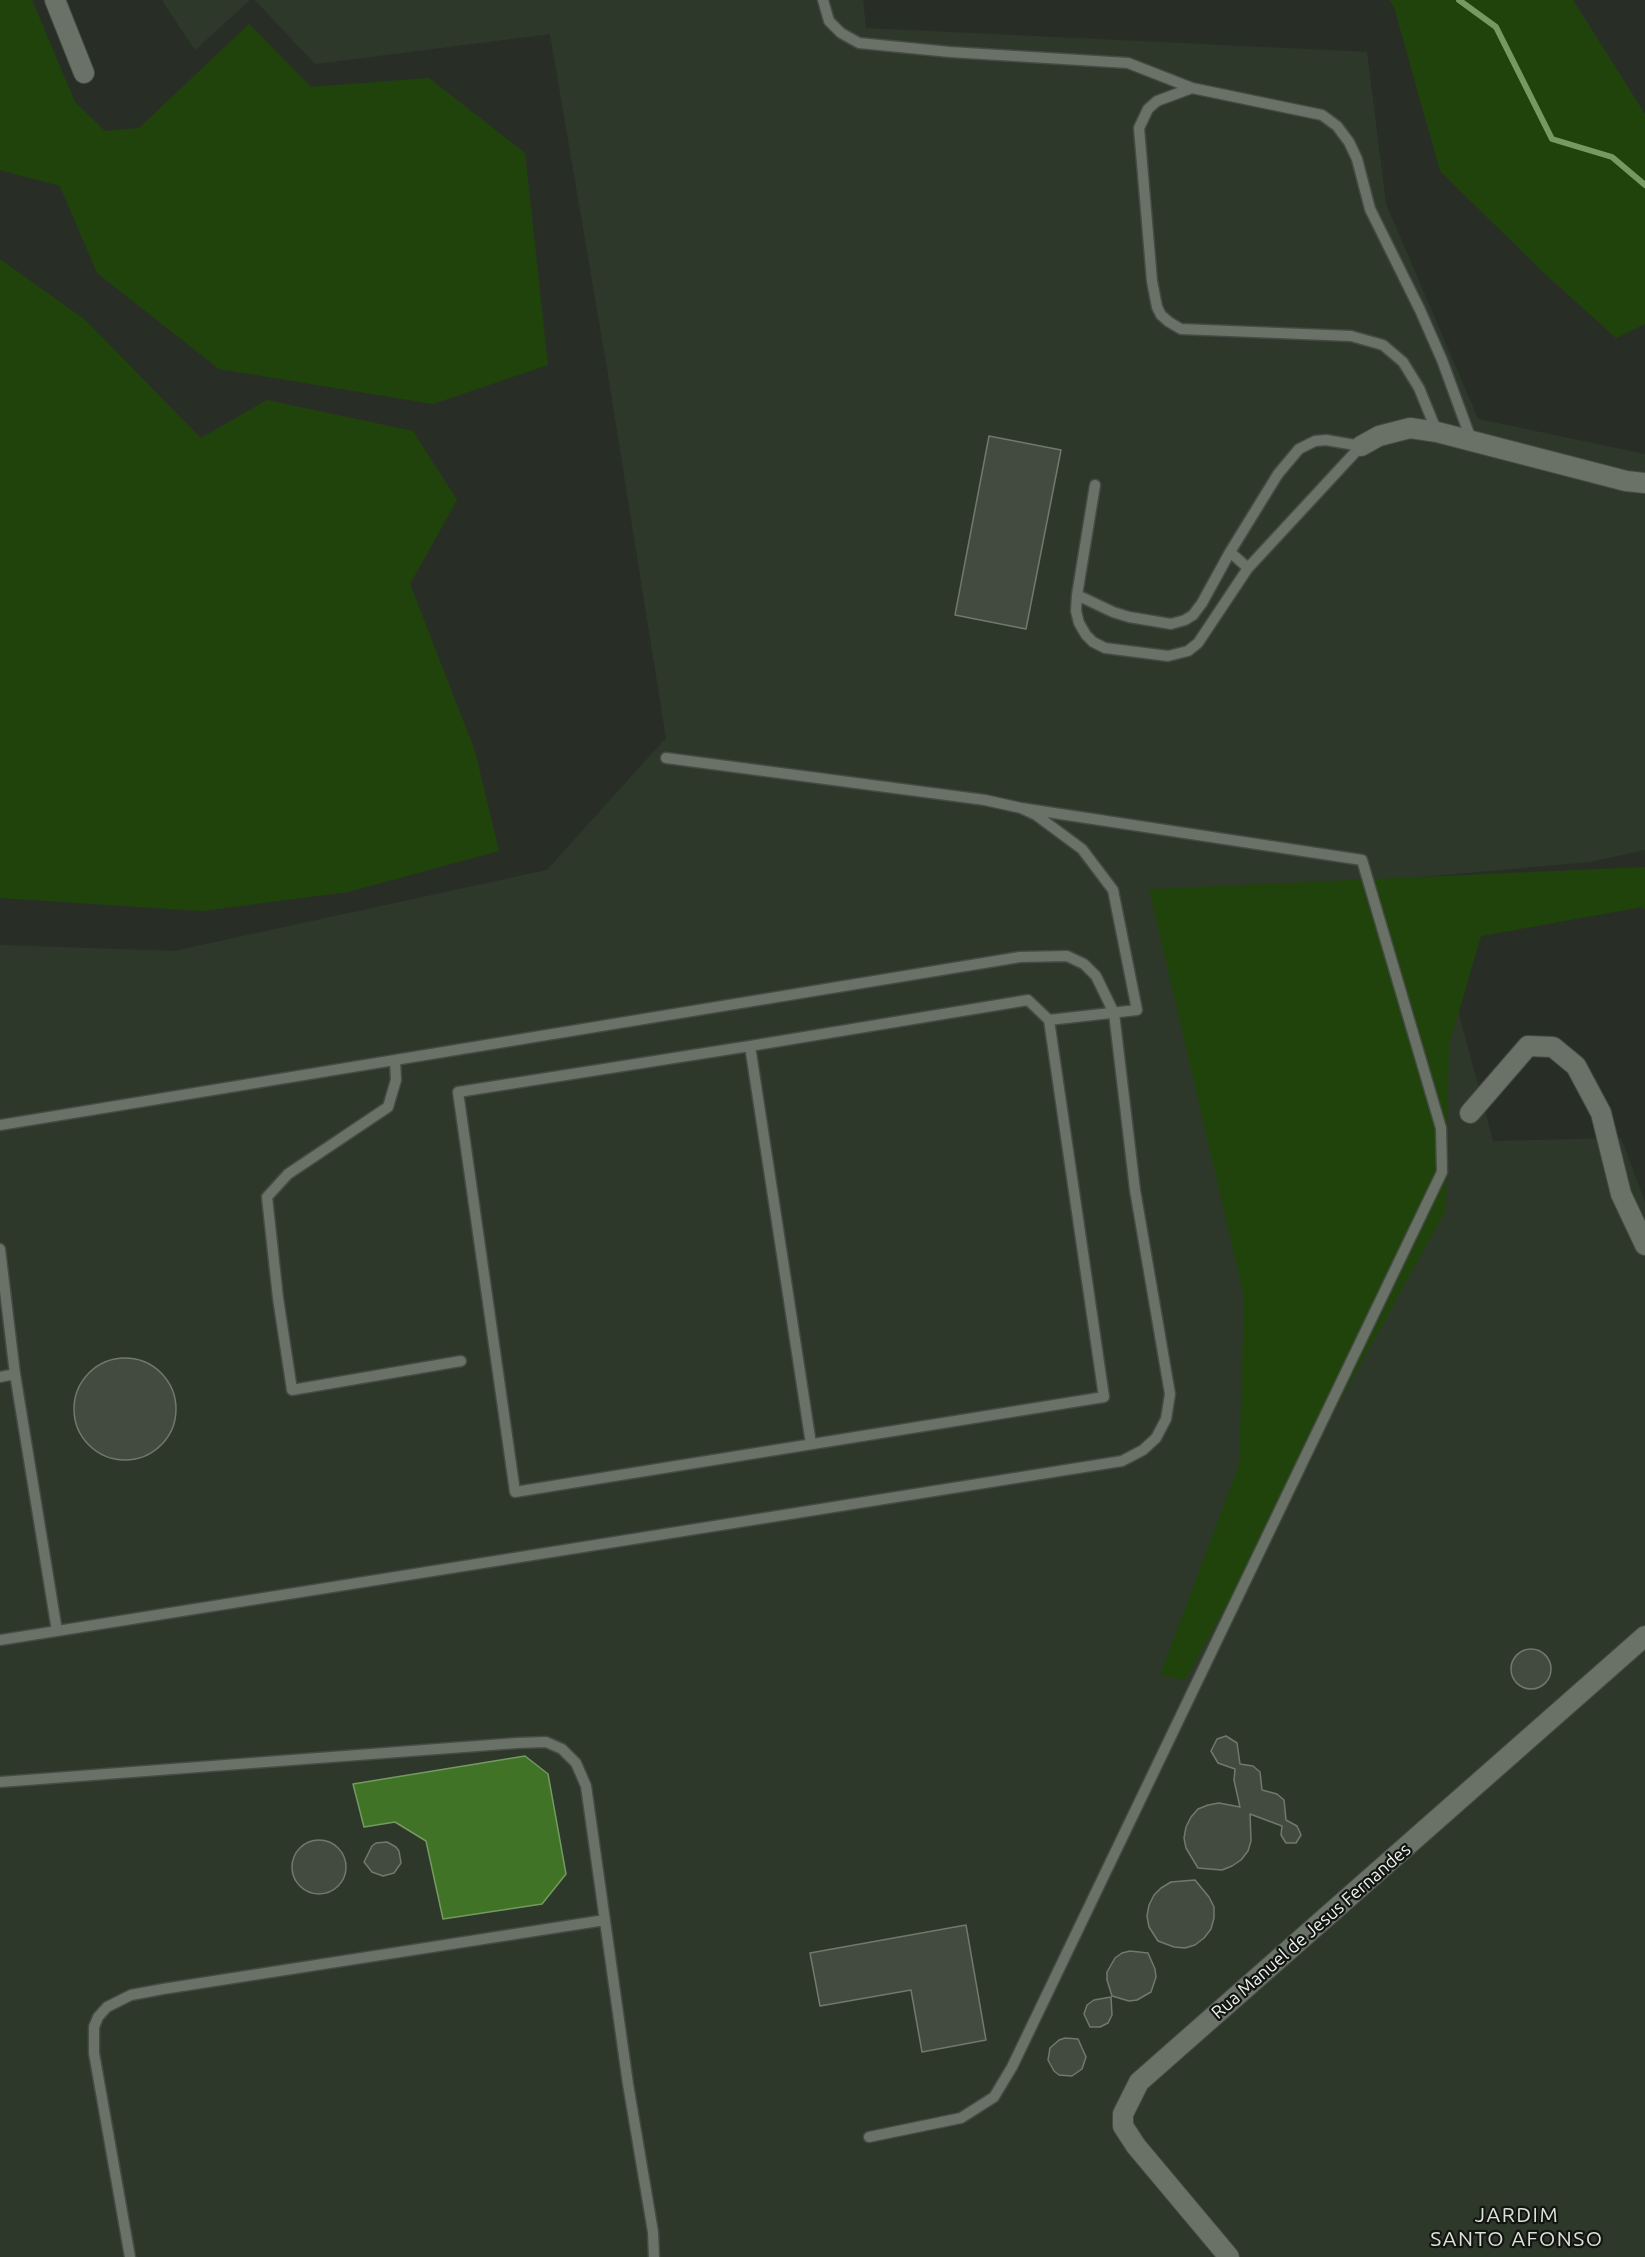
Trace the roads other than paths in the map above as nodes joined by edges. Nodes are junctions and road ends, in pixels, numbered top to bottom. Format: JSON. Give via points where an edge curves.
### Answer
{"nodes":[{"id":1,"x":55,"y":0,"type":"edge"},
{"id":2,"x":823,"y":0,"type":"edge"},
{"id":3,"x":84,"y":73,"type":"dead end"},
{"id":4,"x":1192,"y":88,"type":"junction"},
{"id":5,"x":1437,"y":432,"type":"junction"},
{"id":6,"x":1472,"y":442,"type":"junction"},
{"id":7,"x":1361,"y":446,"type":"junction"},
{"id":8,"x":1645,"y":483,"type":"edge"},
{"id":9,"x":1095,"y":485,"type":"dead end"},
{"id":10,"x":1230,"y":552,"type":"junction"},
{"id":11,"x":1248,"y":568,"type":"junction"},
{"id":12,"x":1077,"y":595,"type":"junction"},
{"id":13,"x":666,"y":758,"type":"dead end"},
{"id":14,"x":1021,"y":808,"type":"junction"},
{"id":15,"x":1114,"y":1013,"type":"junction"},
{"id":16,"x":1049,"y":1020,"type":"junction"},
{"id":17,"x":750,"y":1046,"type":"junction"},
{"id":18,"x":395,"y":1061,"type":"junction"},
{"id":19,"x":1470,"y":1113,"type":"dead end"},
{"id":20,"x":0,"y":1125,"type":"edge"},
{"id":21,"x":1645,"y":1245,"type":"edge"},
{"id":22,"x":0,"y":1249,"type":"edge"},
{"id":23,"x":461,"y":1361,"type":"dead end"},
{"id":24,"x":15,"y":1374,"type":"junction"},
{"id":25,"x":0,"y":1377,"type":"edge"},
{"id":26,"x":811,"y":1444,"type":"junction"},
{"id":27,"x":57,"y":1631,"type":"junction"},
{"id":28,"x":1645,"y":1636,"type":"edge"},
{"id":29,"x":0,"y":1640,"type":"edge"},
{"id":30,"x":0,"y":1782,"type":"edge"},
{"id":31,"x":605,"y":1920,"type":"junction"},
{"id":32,"x":869,"y":2137,"type":"dead end"},
{"id":33,"x":130,"y":2257,"type":"edge"},
{"id":34,"x":654,"y":2257,"type":"edge"},
{"id":35,"x":1229,"y":2257,"type":"edge"}],
"edges":[{"from":1,"to":3,"type":"street"},
{"from":2,"to":4,"type":"lane","via":[[829,21],[859,43],[1128,63]]},
{"from":4,"to":5,"type":"lane","via":[[1157,101],[1148,109],[1139,128],[1152,281],[1161,315],[1182,329],[1351,336],[1383,345],[1403,362],[1419,388]]},
{"from":4,"to":6,"type":"lane","via":[[1322,115],[1337,126],[1357,159],[1370,209],[1429,330]]},
{"from":5,"to":6,"type":"street"},
{"from":5,"to":7,"type":"street","via":[[1410,428],[1391,431]]},
{"from":6,"to":8,"type":"street"},
{"from":7,"to":10,"type":"lane","via":[[1326,440],[1299,449],[1278,474]]},
{"from":7,"to":11,"type":"lane"},
{"from":9,"to":12,"type":"lane"},
{"from":10,"to":11,"type":"lane"},
{"from":10,"to":12,"type":"lane","via":[[1193,615],[1171,624],[1113,612]]},
{"from":11,"to":12,"type":"lane","via":[[1198,643],[1188,651],[1168,656],[1105,648],[1093,642],[1079,623]]},
{"from":13,"to":14,"type":"lane","via":[[986,800]]},
{"from":14,"to":15,"type":"lane","via":[[1082,849],[1113,890],[1137,1010]]},
{"from":14,"to":32,"type":"lane","via":[[1362,860],[1441,1128],[1442,1172],[1012,2067],[994,2097],[961,2118]]},
{"from":15,"to":16,"type":"lane"},
{"from":15,"to":18,"type":"lane","via":[[1096,976],[1084,964],[1067,956],[1020,957]]},
{"from":15,"to":27,"type":"lane","via":[[1135,1190],[1170,1394],[1166,1419],[1156,1438],[1143,1450],[1122,1461]]},
{"from":16,"to":17,"type":"lane","via":[[1028,1000]]},
{"from":16,"to":26,"type":"lane","via":[[1104,1396]]},
{"from":17,"to":26,"type":"lane"},
{"from":17,"to":26,"type":"lane","via":[[458,1092],[515,1491]]},
{"from":18,"to":20,"type":"lane"},
{"from":18,"to":23,"type":"lane","via":[[396,1080],[388,1107],[288,1174],[267,1197],[292,1390]]},
{"from":19,"to":21,"type":"street","via":[[1528,1046],[1553,1047],[1576,1066],[1601,1113],[1621,1194]]},
{"from":22,"to":24,"type":"lane"},
{"from":24,"to":25,"type":"lane"},
{"from":24,"to":27,"type":"lane"},
{"from":27,"to":29,"type":"lane"},
{"from":28,"to":35,"type":"street","name":"Rua Manuel de Jesus Fernandes","via":[[1139,2082],[1123,2114],[1123,2127]]},
{"from":30,"to":31,"type":"lane","via":[[546,1742],[562,1749],[576,1763],[586,1786]]},
{"from":31,"to":33,"type":"lane","via":[[163,1989],[131,1995],[107,2007],[94,2027],[94,2053]]},
{"from":31,"to":34,"type":"lane"}]}
